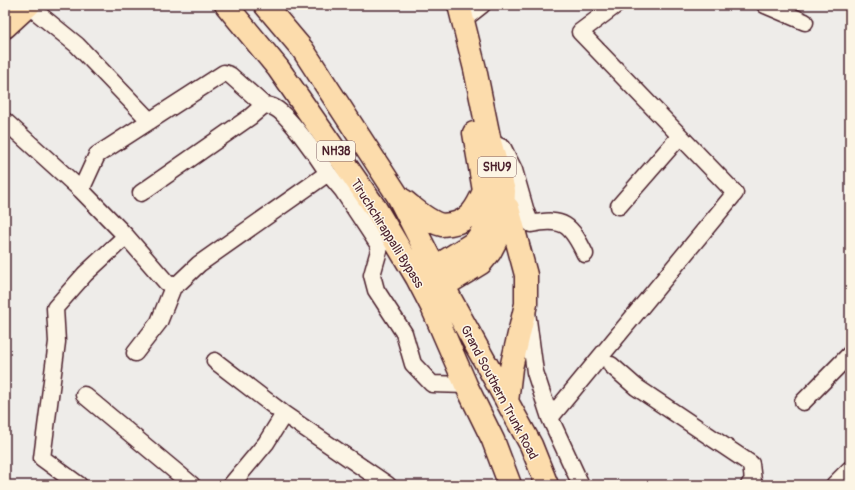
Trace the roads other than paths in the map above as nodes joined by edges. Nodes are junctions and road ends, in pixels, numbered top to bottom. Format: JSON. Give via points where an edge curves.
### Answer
{"nodes":[{"id":1,"x":29,"y":5,"type":"edge"},
{"id":2,"x":226,"y":5,"type":"edge"},
{"id":3,"x":265,"y":5,"type":"edge"},
{"id":4,"x":447,"y":5,"type":"edge"},
{"id":5,"x":482,"y":5,"type":"edge"},
{"id":6,"x":616,"y":5,"type":"edge"},
{"id":7,"x":764,"y":5,"type":"edge"},
{"id":8,"x":461,"y":12,"type":"edge"},
{"id":9,"x":805,"y":22,"type":"dead end"},
{"id":10,"x":5,"y":27,"type":"edge"},
{"id":11,"x":264,"y":105,"type":"junction"},
{"id":12,"x":5,"y":121,"type":"edge"},
{"id":13,"x":150,"y":121,"type":"junction"},
{"id":14,"x":680,"y":136,"type":"junction"},
{"id":15,"x":490,"y":142,"type":"junction"},
{"id":16,"x":328,"y":173,"type":"junction"},
{"id":17,"x":81,"y":190,"type":"junction"},
{"id":18,"x":494,"y":191,"type":"junction"},
{"id":19,"x":142,"y":193,"type":"dead end"},
{"id":20,"x":398,"y":196,"type":"junction"},
{"id":21,"x":619,"y":206,"type":"dead end"},
{"id":22,"x":126,"y":236,"type":"junction"},
{"id":23,"x":585,"y":254,"type":"dead end"},
{"id":24,"x":435,"y":285,"type":"junction"},
{"id":25,"x":173,"y":287,"type":"junction"},
{"id":26,"x":526,"y":304,"type":"junction"},
{"id":27,"x":135,"y":353,"type":"dead end"},
{"id":28,"x":850,"y":354,"type":"edge"},
{"id":29,"x":216,"y":361,"type":"dead end"},
{"id":30,"x":611,"y":365,"type":"dead end"},
{"id":31,"x":466,"y":385,"type":"junction"},
{"id":32,"x":84,"y":395,"type":"dead end"},
{"id":33,"x":508,"y":402,"type":"junction"},
{"id":34,"x":802,"y":402,"type":"dead end"},
{"id":35,"x":284,"y":414,"type":"junction"},
{"id":36,"x":550,"y":418,"type":"junction"},
{"id":37,"x":850,"y":469,"type":"edge"},
{"id":38,"x":79,"y":485,"type":"edge"},
{"id":39,"x":192,"y":485,"type":"edge"},
{"id":40,"x":231,"y":485,"type":"edge"},
{"id":41,"x":388,"y":485,"type":"edge"},
{"id":42,"x":510,"y":485,"type":"edge"},
{"id":43,"x":547,"y":485,"type":"edge"},
{"id":44,"x":581,"y":485,"type":"edge"},
{"id":45,"x":749,"y":485,"type":"edge"},
{"id":46,"x":834,"y":485,"type":"edge"}],
"edges":[{"from":1,"to":10,"type":"main road"},
{"from":1,"to":13,"type":"street","via":[[77,45]]},
{"from":2,"to":24,"type":"main road","name":"Tiruchchirappalli Bypass","number":"NH38","via":[[282,74],[376,209]]},
{"from":3,"to":20,"type":"main road","name":"Tiruchchirappalli Bypass","number":"NH38","via":[[303,50]]},
{"from":4,"to":18,"type":"main road","number":"SHU9","via":[[467,96]]},
{"from":5,"to":8,"type":"street"},
{"from":6,"to":14,"type":"street","via":[[579,40]]},
{"from":7,"to":9,"type":"street"},
{"from":8,"to":15,"type":"main road","number":"SHU9"},
{"from":11,"to":13,"type":"street","via":[[230,74],[224,73]]},
{"from":11,"to":16,"type":"street","via":[[274,107],[288,120]]},
{"from":11,"to":19,"type":"street"},
{"from":12,"to":17,"type":"street"},
{"from":13,"to":17,"type":"street","via":[[97,155]]},
{"from":14,"to":21,"type":"street"},
{"from":14,"to":36,"type":"street","via":[[735,193]]},
{"from":15,"to":18,"type":"main road","number":"SHU9"},
{"from":15,"to":23,"type":"street","via":[[503,148],[514,170],[531,224],[545,221],[561,222],[576,236]]},
{"from":16,"to":25,"type":"street","via":[[199,264]]},
{"from":16,"to":31,"type":"street","via":[[380,247],[372,274],[376,290],[404,333],[414,364],[432,384]]},
{"from":17,"to":22,"type":"street"},
{"from":18,"to":20,"type":"main road","via":[[470,216],[457,223],[443,225],[426,218]]},
{"from":18,"to":24,"type":"main road","number":"SHU9","via":[[482,232]]},
{"from":18,"to":26,"type":"main road","via":[[526,275]]},
{"from":20,"to":24,"type":"main road","name":"Tiruchchirappalli Bypass","number":"NH38"},
{"from":22,"to":25,"type":"street"},
{"from":22,"to":38,"type":"street","via":[[85,274],[55,308],[57,342],[42,458]]},
{"from":24,"to":31,"type":"main road","name":"Tiruchchirappalli Bypass","number":"NH38"},
{"from":24,"to":33,"type":"main road","name":"Grand Southern Trunk Road","number":"NH38"},
{"from":25,"to":27,"type":"street","via":[[159,322]]},
{"from":26,"to":33,"type":"main road","via":[[511,368]]},
{"from":26,"to":36,"type":"street","via":[[535,372]]},
{"from":28,"to":34,"type":"street"},
{"from":29,"to":35,"type":"street"},
{"from":30,"to":45,"type":"street","via":[[636,387],[751,464],[753,481]]},
{"from":31,"to":42,"type":"main road","name":"Tiruchchirappalli Bypass","number":"NH38","via":[[493,440]]},
{"from":32,"to":39,"type":"street"},
{"from":33,"to":43,"type":"main road","name":"Grand Southern Trunk Road","number":"NH38","via":[[531,445]]},
{"from":35,"to":40,"type":"street","via":[[266,443]]},
{"from":35,"to":41,"type":"street"},
{"from":36,"to":44,"type":"street"},
{"from":37,"to":46,"type":"street"}]}
